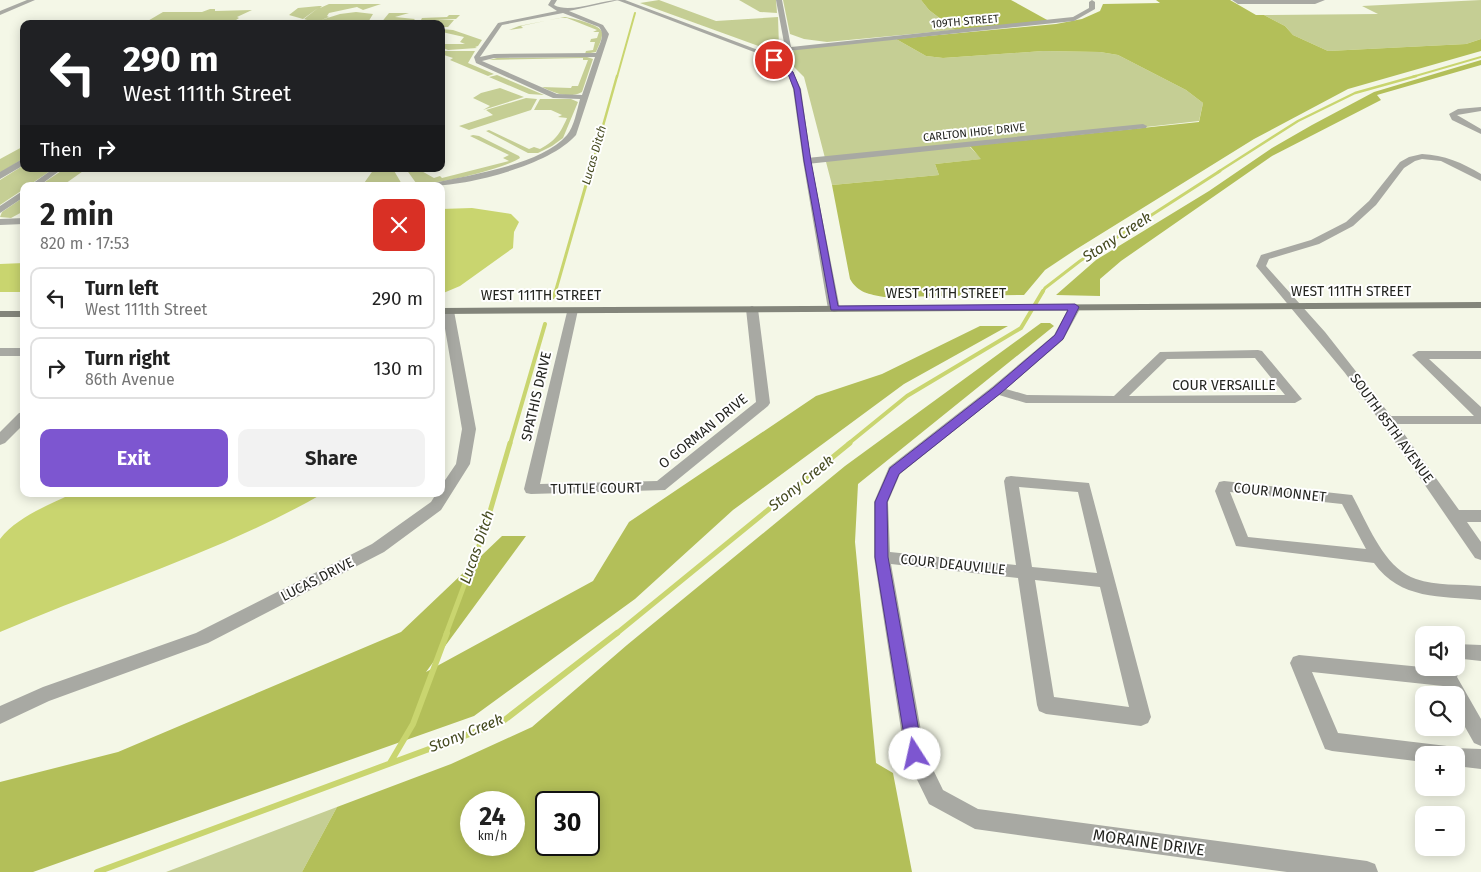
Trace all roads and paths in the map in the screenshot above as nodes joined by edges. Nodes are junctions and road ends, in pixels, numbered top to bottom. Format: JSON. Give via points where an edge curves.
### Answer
{"nodes":[{"id":1,"x":32,"y":0,"type":"edge"},
{"id":2,"x":554,"y":0,"type":"edge"},
{"id":3,"x":779,"y":0,"type":"edge"},
{"id":4,"x":1322,"y":0,"type":"edge"},
{"id":5,"x":621,"y":1,"type":"edge"},
{"id":6,"x":1236,"y":1,"type":"edge"},
{"id":7,"x":1092,"y":2,"type":"dead end"},
{"id":8,"x":567,"y":12,"type":"junction"},
{"id":9,"x":0,"y":14,"type":"edge"},
{"id":10,"x":515,"y":21,"type":"junction"},
{"id":11,"x":505,"y":29,"type":"junction"},
{"id":12,"x":786,"y":37,"type":"junction"},
{"id":13,"x":829,"y":43,"type":"junction"},
{"id":14,"x":788,"y":49,"type":"junction"},
{"id":15,"x":764,"y":54,"type":"junction"},
{"id":16,"x":599,"y":56,"type":"junction"},
{"id":17,"x":482,"y":59,"type":"junction"},
{"id":18,"x":586,"y":97,"type":"junction"},
{"id":19,"x":1481,"y":109,"type":"edge"},
{"id":20,"x":1142,"y":126,"type":"dead end"},
{"id":21,"x":1481,"y":132,"type":"edge"},
{"id":22,"x":807,"y":161,"type":"junction"},
{"id":23,"x":20,"y":164,"type":"edge"},
{"id":24,"x":54,"y":172,"type":"edge"},
{"id":25,"x":0,"y":176,"type":"edge"},
{"id":26,"x":1481,"y":178,"type":"edge"},
{"id":27,"x":39,"y":182,"type":"edge"},
{"id":28,"x":445,"y":183,"type":"edge"},
{"id":29,"x":20,"y":196,"type":"edge"},
{"id":30,"x":0,"y":210,"type":"edge"},
{"id":31,"x":0,"y":222,"type":"edge"},
{"id":32,"x":20,"y":222,"type":"edge"},
{"id":33,"x":1481,"y":305,"type":"edge"},
{"id":34,"x":1298,"y":306,"type":"junction"},
{"id":35,"x":1075,"y":307,"type":"junction"},
{"id":36,"x":834,"y":308,"type":"junction"},
{"id":37,"x":752,"y":309,"type":"junction"},
{"id":38,"x":572,"y":310,"type":"junction"},
{"id":39,"x":445,"y":311,"type":"edge"},
{"id":40,"x":0,"y":314,"type":"edge"},
{"id":41,"x":20,"y":314,"type":"edge"},
{"id":42,"x":20,"y":350,"type":"edge"},
{"id":43,"x":0,"y":352,"type":"edge"},
{"id":44,"x":1481,"y":355,"type":"edge"},
{"id":45,"x":997,"y":390,"type":"junction"},
{"id":46,"x":1117,"y":400,"type":"junction"},
{"id":47,"x":1481,"y":415,"type":"edge"},
{"id":48,"x":20,"y":420,"type":"edge"},
{"id":49,"x":1389,"y":420,"type":"junction"},
{"id":50,"x":1481,"y":420,"type":"edge"},
{"id":51,"x":0,"y":440,"type":"edge"},
{"id":52,"x":660,"y":486,"type":"joint"},
{"id":53,"x":531,"y":489,"type":"joint"},
{"id":54,"x":445,"y":492,"type":"edge"},
{"id":55,"x":442,"y":497,"type":"edge"},
{"id":56,"x":1456,"y":516,"type":"junction"},
{"id":57,"x":1481,"y":516,"type":"edge"},
{"id":58,"x":1481,"y":554,"type":"edge"},
{"id":59,"x":882,"y":557,"type":"junction"},
{"id":60,"x":1379,"y":557,"type":"junction"},
{"id":61,"x":1025,"y":572,"type":"junction"},
{"id":62,"x":1107,"y":581,"type":"junction"},
{"id":63,"x":1481,"y":594,"type":"edge"},
{"id":64,"x":1465,"y":652,"type":"edge"},
{"id":65,"x":1481,"y":653,"type":"edge"},
{"id":66,"x":1415,"y":671,"type":"edge"},
{"id":67,"x":1451,"y":676,"type":"edge"},
{"id":68,"x":0,"y":715,"type":"edge"},
{"id":69,"x":1481,"y":737,"type":"edge"},
{"id":70,"x":1415,"y":751,"type":"edge"},
{"id":71,"x":1465,"y":757,"type":"edge"},
{"id":72,"x":1481,"y":759,"type":"edge"},
{"id":73,"x":1329,"y":869,"type":"edge"},
{"id":74,"x":1367,"y":872,"type":"edge"}],
"edges":[{"from":1,"to":9,"type":"street"},
{"from":2,"to":8,"type":"street","via":[[552,6]]},
{"from":3,"to":12,"type":"street"},
{"from":4,"to":6,"type":"street"},
{"from":5,"to":8,"type":"street"},
{"from":5,"to":8,"type":"street"},
{"from":5,"to":15,"type":"street"},
{"from":7,"to":13,"type":"street","name":"109TH STREET","via":[[1092,9],[1074,19]]},
{"from":8,"to":10,"type":"street"},
{"from":8,"to":11,"type":"street"},
{"from":8,"to":16,"type":"street","via":[[605,30],[606,37]]},
{"from":10,"to":11,"type":"street"},
{"from":10,"to":17,"type":"street","via":[[498,26],[477,57]]},
{"from":11,"to":17,"type":"street"},
{"from":12,"to":13,"type":"street","name":"109TH STREET"},
{"from":12,"to":14,"type":"street"},
{"from":13,"to":14,"type":"street","name":"109TH STREET"},
{"from":14,"to":15,"type":"street","name":"109TH STREET"},
{"from":15,"to":22,"type":"street","via":[[783,66],[794,80]]},
{"from":16,"to":17,"type":"street"},
{"from":16,"to":18,"type":"street"},
{"from":17,"to":18,"type":"street","via":[[478,62],[548,93],[562,97]]},
{"from":18,"to":28,"type":"street","via":[[572,135],[563,145],[502,169]]},
{"from":19,"to":21,"type":"street","via":[[1453,114]]},
{"from":20,"to":22,"type":"street","name":"CARLTON IHDE DRIVE"},
{"from":22,"to":36,"type":"street"},
{"from":23,"to":25,"type":"street"},
{"from":24,"to":27,"type":"street"},
{"from":26,"to":34,"type":"street","name":"SOUTH 85TH AVENUE","via":[[1440,158],[1419,158],[1403,164],[1374,203],[1344,228],[1294,250],[1264,257],[1261,266]]},
{"from":29,"to":30,"type":"street"},
{"from":31,"to":32,"type":"street"},
{"from":33,"to":34,"type":"main road","name":"WEST 111TH STREET"},
{"from":34,"to":35,"type":"main road","name":"WEST 111TH STREET"},
{"from":34,"to":49,"type":"street","name":"SOUTH 85TH AVENUE"},
{"from":35,"to":36,"type":"main road","name":"WEST 111TH STREET"},
{"from":35,"to":45,"type":"street","via":[[1060,336]]},
{"from":36,"to":37,"type":"main road","name":"WEST 111TH STREET"},
{"from":37,"to":38,"type":"main road","name":"WEST 111TH STREET"},
{"from":37,"to":52,"type":"street","name":"O GORMAN DRIVE","via":[[763,403]]},
{"from":38,"to":39,"type":"main road","name":"WEST 111TH STREET"},
{"from":38,"to":53,"type":"street","name":"SPATHIS DRIVE"},
{"from":39,"to":54,"type":"street","name":"LUCAS DRIVE","via":[[469,429],[463,464]]},
{"from":40,"to":41,"type":"main road"},
{"from":42,"to":43,"type":"street"},
{"from":44,"to":47,"type":"street","via":[[1418,355]]},
{"from":45,"to":46,"type":"street","name":"COUR VERSAILLE","via":[[1026,399]]},
{"from":45,"to":59,"type":"street","via":[[894,471],[881,502]]},
{"from":46,"to":46,"type":"street","name":"COUR VERSAILLE","via":[[1275,399],[1295,399],[1258,354],[1164,355]]},
{"from":48,"to":51,"type":"street"},
{"from":49,"to":50,"type":"street"},
{"from":49,"to":56,"type":"street","name":"SOUTH 85TH AVENUE"},
{"from":52,"to":53,"type":"street","name":"TUTTLE COURT"},
{"from":55,"to":68,"type":"street","name":"LUCAS DRIVE","via":[[436,506],[378,548],[202,638]]},
{"from":56,"to":57,"type":"street"},
{"from":56,"to":58,"type":"street","name":"SOUTH 85TH AVENUE"},
{"from":59,"to":61,"type":"street","name":"COUR DEAUVILLE"},
{"from":59,"to":73,"type":"street","name":"MORAINE DRIVE","via":[[915,754],[936,797],[975,819]]},
{"from":60,"to":60,"type":"street","name":"COUR MONNET","via":[[1242,542],[1222,491],[1224,486],[1347,499]]},
{"from":60,"to":63,"type":"street","name":"COUR MONNET","via":[[1392,574],[1414,586]]},
{"from":61,"to":62,"type":"street","name":"COUR DEAUVILLE"},
{"from":61,"to":62,"type":"street","name":"COUR DEAUVILLE","via":[[1011,480],[1084,488]]},
{"from":61,"to":62,"type":"street","name":"COUR DEAUVILLE","via":[[1046,705],[1141,717]]},
{"from":64,"to":65,"type":"street"},
{"from":66,"to":70,"type":"street","via":[[1298,663],[1332,742]]},
{"from":67,"to":69,"type":"street"},
{"from":71,"to":72,"type":"street"},
{"from":73,"to":74,"type":"street","name":"MORAINE DRIVE"}]}
